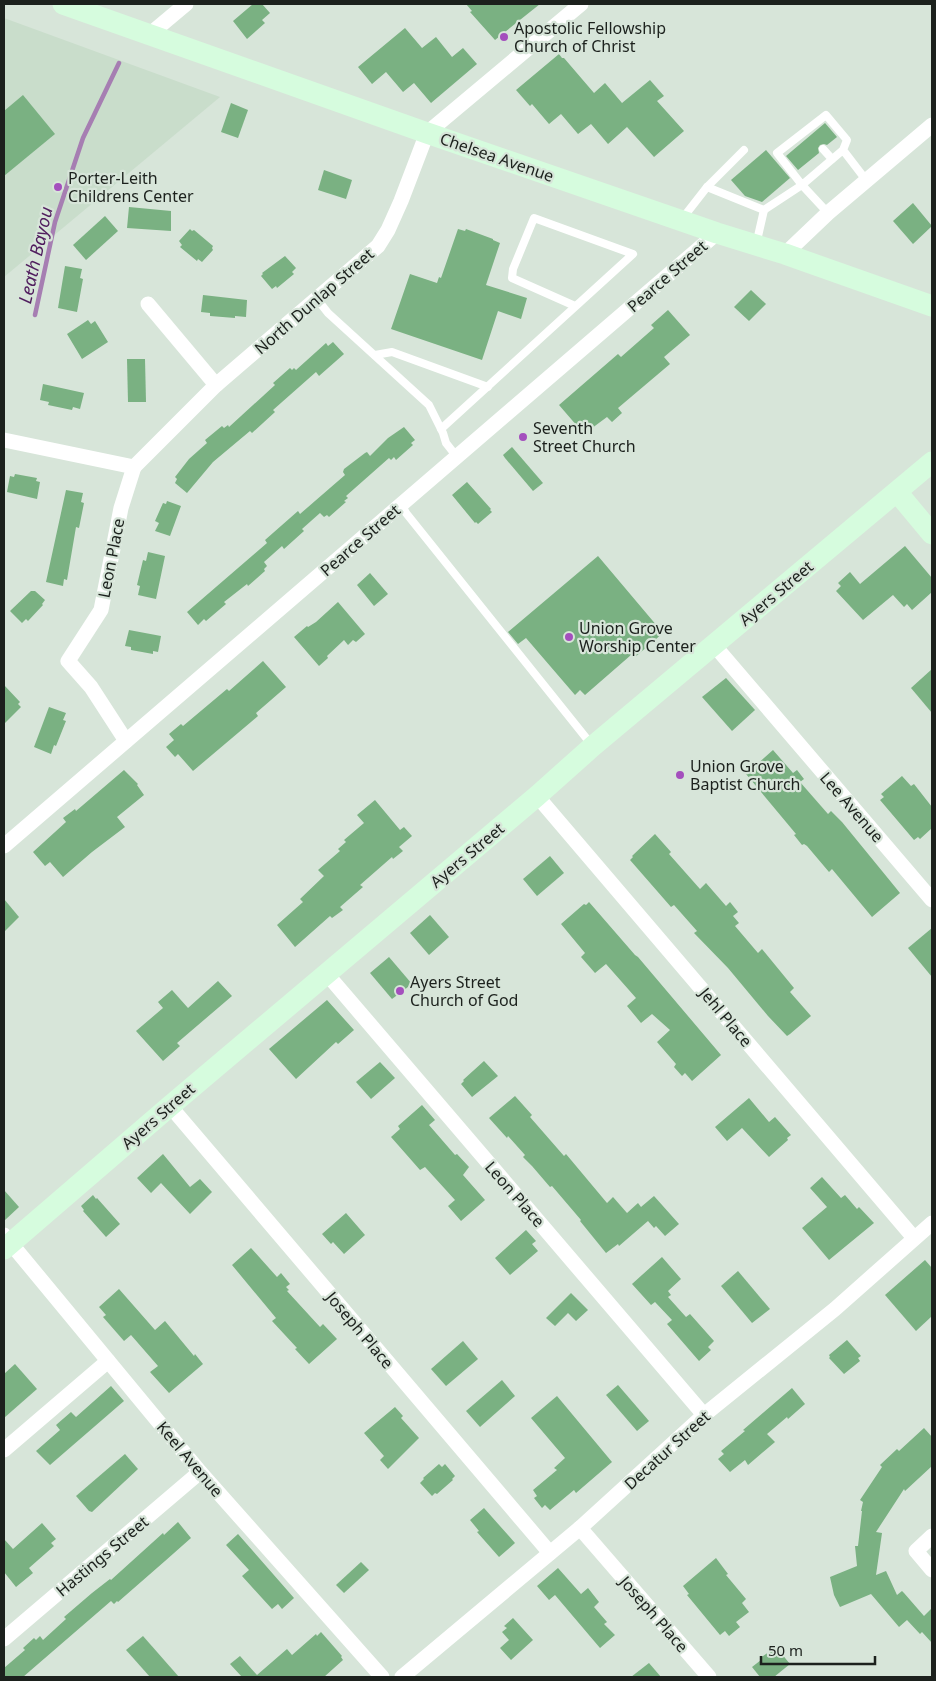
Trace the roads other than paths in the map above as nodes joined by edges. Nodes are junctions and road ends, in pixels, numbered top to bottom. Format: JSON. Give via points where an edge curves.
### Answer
{"nodes":[{"id":1,"x":63,"y":4,"type":"edge"},
{"id":2,"x":186,"y":4,"type":"edge"},
{"id":3,"x":581,"y":4,"type":"edge"},
{"id":4,"x":150,"y":34,"type":"junction"},
{"id":5,"x":932,"y":125,"type":"edge"},
{"id":6,"x":427,"y":133,"type":"junction"},
{"id":7,"x":823,"y":149,"type":"dead end"},
{"id":8,"x":744,"y":150,"type":"dead end"},
{"id":9,"x":842,"y":150,"type":"junction"},
{"id":10,"x":832,"y":159,"type":"junction"},
{"id":11,"x":866,"y":180,"type":"junction"},
{"id":12,"x":802,"y":185,"type":"junction"},
{"id":13,"x":707,"y":187,"type":"junction"},
{"id":14,"x":764,"y":210,"type":"junction"},
{"id":15,"x":828,"y":213,"type":"junction"},
{"id":16,"x":681,"y":221,"type":"junction"},
{"id":17,"x":716,"y":233,"type":"junction"},
{"id":18,"x":756,"y":246,"type":"junction"},
{"id":19,"x":785,"y":254,"type":"junction"},
{"id":20,"x":317,"y":299,"type":"junction"},
{"id":21,"x":148,"y":304,"type":"dead end"},
{"id":22,"x":575,"y":306,"type":"junction"},
{"id":23,"x":932,"y":306,"type":"edge"},
{"id":24,"x":375,"y":355,"type":"junction"},
{"id":25,"x":216,"y":384,"type":"junction"},
{"id":26,"x":488,"y":386,"type":"junction"},
{"id":27,"x":441,"y":429,"type":"junction"},
{"id":28,"x":4,"y":440,"type":"edge"},
{"id":29,"x":457,"y":457,"type":"junction"},
{"id":30,"x":932,"y":462,"type":"edge"},
{"id":31,"x":134,"y":467,"type":"junction"},
{"id":32,"x":897,"y":492,"type":"junction"},
{"id":33,"x":402,"y":505,"type":"junction"},
{"id":34,"x":932,"y":534,"type":"edge"},
{"id":35,"x":714,"y":645,"type":"junction"},
{"id":36,"x":126,"y":741,"type":"junction"},
{"id":37,"x":593,"y":746,"type":"junction"},
{"id":38,"x":537,"y":796,"type":"junction"},
{"id":39,"x":4,"y":846,"type":"edge"},
{"id":40,"x":932,"y":900,"type":"edge"},
{"id":41,"x":326,"y":974,"type":"junction"},
{"id":42,"x":170,"y":1106,"type":"junction"},
{"id":43,"x":932,"y":1223,"type":"edge"},
{"id":44,"x":914,"y":1238,"type":"junction"},
{"id":45,"x":6,"y":1242,"type":"edge"},
{"id":46,"x":108,"y":1361,"type":"junction"},
{"id":47,"x":704,"y":1415,"type":"junction"},
{"id":48,"x":4,"y":1450,"type":"edge"},
{"id":49,"x":200,"y":1472,"type":"junction"},
{"id":50,"x":580,"y":1528,"type":"junction"},
{"id":51,"x":932,"y":1536,"type":"edge"},
{"id":52,"x":550,"y":1553,"type":"junction"},
{"id":53,"x":932,"y":1570,"type":"edge"},
{"id":54,"x":4,"y":1639,"type":"edge"},
{"id":55,"x":382,"y":1677,"type":"edge"},
{"id":56,"x":402,"y":1677,"type":"edge"},
{"id":57,"x":708,"y":1677,"type":"edge"}],
"edges":[{"from":1,"to":4,"type":"street","name":"Chelsea Avenue"},
{"from":2,"to":4,"type":"street"},
{"from":3,"to":6,"type":"street","name":"North Dunlap Street"},
{"from":4,"to":6,"type":"street","name":"Chelsea Avenue"},
{"from":5,"to":11,"type":"street"},
{"from":6,"to":16,"type":"street","name":"Chelsea Avenue"},
{"from":6,"to":20,"type":"street","name":"North Dunlap Street","via":[[401,201],[378,246]]},
{"from":7,"to":10,"type":"lane"},
{"from":8,"to":13,"type":"lane"},
{"from":9,"to":10,"type":"lane"},
{"from":9,"to":11,"type":"lane"},
{"from":9,"to":12,"type":"lane","via":[[846,140],[826,115],[809,133],[777,153]]},
{"from":10,"to":12,"type":"lane"},
{"from":11,"to":15,"type":"street"},
{"from":12,"to":14,"type":"lane"},
{"from":12,"to":15,"type":"lane"},
{"from":13,"to":14,"type":"lane"},
{"from":13,"to":16,"type":"lane"},
{"from":14,"to":18,"type":"lane"},
{"from":15,"to":19,"type":"street"},
{"from":16,"to":17,"type":"street","name":"Chelsea Avenue"},
{"from":17,"to":18,"type":"street","name":"Chelsea Avenue"},
{"from":17,"to":29,"type":"street","name":"Pearce Street"},
{"from":18,"to":19,"type":"street","name":"Chelsea Avenue"},
{"from":19,"to":23,"type":"street","name":"Chelsea Avenue"},
{"from":20,"to":24,"type":"lane"},
{"from":20,"to":25,"type":"street","name":"North Dunlap Street"},
{"from":21,"to":25,"type":"street"},
{"from":22,"to":22,"type":"lane","via":[[633,254],[534,218],[512,278]]},
{"from":22,"to":26,"type":"lane"},
{"from":24,"to":26,"type":"lane","via":[[392,352]]},
{"from":24,"to":27,"type":"lane","via":[[429,405]]},
{"from":25,"to":31,"type":"street","name":"North Dunlap Street"},
{"from":26,"to":27,"type":"lane"},
{"from":27,"to":29,"type":"lane","via":[[446,443]]},
{"from":28,"to":31,"type":"street"},
{"from":29,"to":33,"type":"street","name":"Pearce Street"},
{"from":30,"to":32,"type":"street","name":"Ayers Street"},
{"from":31,"to":36,"type":"street","name":"Leon Place","via":[[121,508],[102,610],[68,661],[91,687]]},
{"from":32,"to":34,"type":"street"},
{"from":32,"to":35,"type":"street","name":"Ayers Street"},
{"from":33,"to":36,"type":"street","name":"Pearce Street"},
{"from":33,"to":37,"type":"lane"},
{"from":35,"to":37,"type":"street","name":"Ayers Street"},
{"from":35,"to":40,"type":"street","name":"Lee Avenue"},
{"from":36,"to":39,"type":"street","name":"Pearce Street"},
{"from":37,"to":38,"type":"street","name":"Ayers Street"},
{"from":38,"to":41,"type":"street","name":"Ayers Street"},
{"from":38,"to":44,"type":"street","name":"Jehl Place"},
{"from":41,"to":42,"type":"street","name":"Ayers Street"},
{"from":41,"to":47,"type":"street","name":"Leon Place"},
{"from":42,"to":45,"type":"street","name":"Ayers Street"},
{"from":42,"to":52,"type":"street","name":"Joseph Place"},
{"from":43,"to":44,"type":"street","name":"Decatur Street"},
{"from":44,"to":47,"type":"street","name":"Decatur Street","via":[[835,1309]]},
{"from":45,"to":46,"type":"street","name":"Keel Avenue"},
{"from":46,"to":48,"type":"street"},
{"from":46,"to":49,"type":"street","name":"Keel Avenue"},
{"from":47,"to":50,"type":"street","name":"Decatur Street"},
{"from":49,"to":54,"type":"street","name":"Hastings Street"},
{"from":49,"to":55,"type":"street","name":"Keel Avenue"},
{"from":50,"to":52,"type":"street","name":"Decatur Street"},
{"from":50,"to":57,"type":"street","name":"Joseph Place"},
{"from":51,"to":53,"type":"street","via":[[916,1551]]},
{"from":52,"to":56,"type":"street","name":"Decatur Street"}]}
